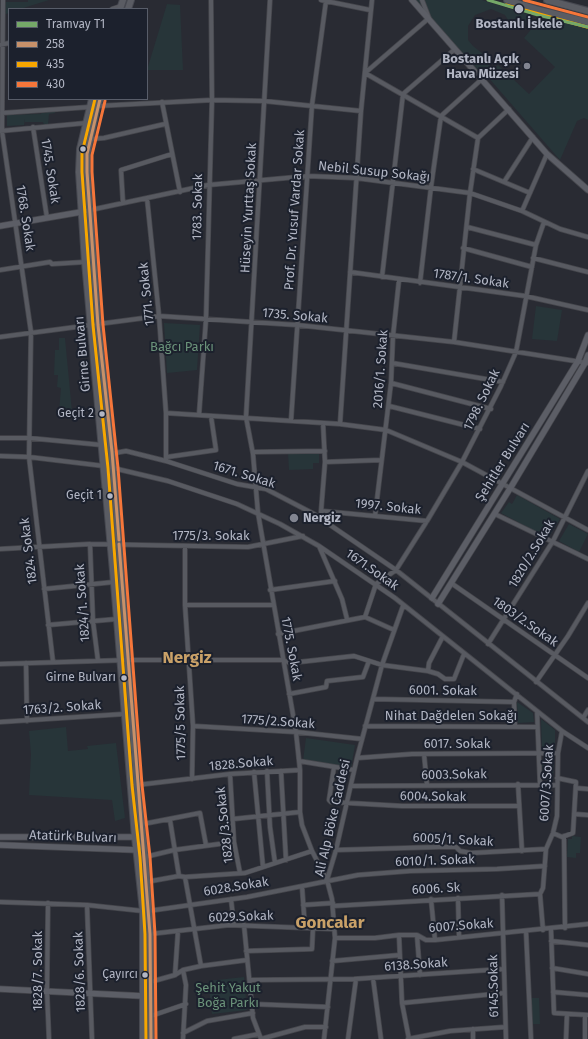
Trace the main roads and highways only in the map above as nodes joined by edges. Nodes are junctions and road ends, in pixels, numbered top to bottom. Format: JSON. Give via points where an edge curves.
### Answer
{"nodes":[{"id":1,"x":507,"y":0,"type":"edge"},
{"id":2,"x":547,"y":0,"type":"edge"},
{"id":3,"x":588,"y":11,"type":"edge"},
{"id":4,"x":588,"y":22,"type":"edge"},
{"id":5,"x":92,"y":100,"type":"edge"},
{"id":6,"x":99,"y":100,"type":"edge"},
{"id":7,"x":93,"y":106,"type":"junction"},
{"id":8,"x":135,"y":837,"type":"junction"},
{"id":9,"x":143,"y":844,"type":"junction"},
{"id":10,"x":145,"y":911,"type":"junction"},
{"id":11,"x":144,"y":1038,"type":"edge"},
{"id":12,"x":151,"y":1039,"type":"edge"}],
"edges":[{"from":1,"to":4,"type":"main road"},
{"from":2,"to":3,"type":"main road"},
{"from":5,"to":7,"type":"main road","name":"Girne Bulvarı"},
{"from":6,"to":7,"type":"main road","name":"Girne Bulvarı"},
{"from":7,"to":8,"type":"main road","name":"Girne Bulvarı","via":[[80,150],[81,212]]},
{"from":7,"to":9,"type":"main road","name":"Girne Bulvarı","via":[[87,154],[90,210]]},
{"from":8,"to":9,"type":"main road"},
{"from":8,"to":10,"type":"main road","name":"Girne Bulvarı"},
{"from":9,"to":10,"type":"main road","name":"Girne Bulvarı"},
{"from":10,"to":11,"type":"main road","name":"Girne Bulvarı"},
{"from":10,"to":12,"type":"main road","name":"Girne Bulvarı","via":[[150,934]]}]}
